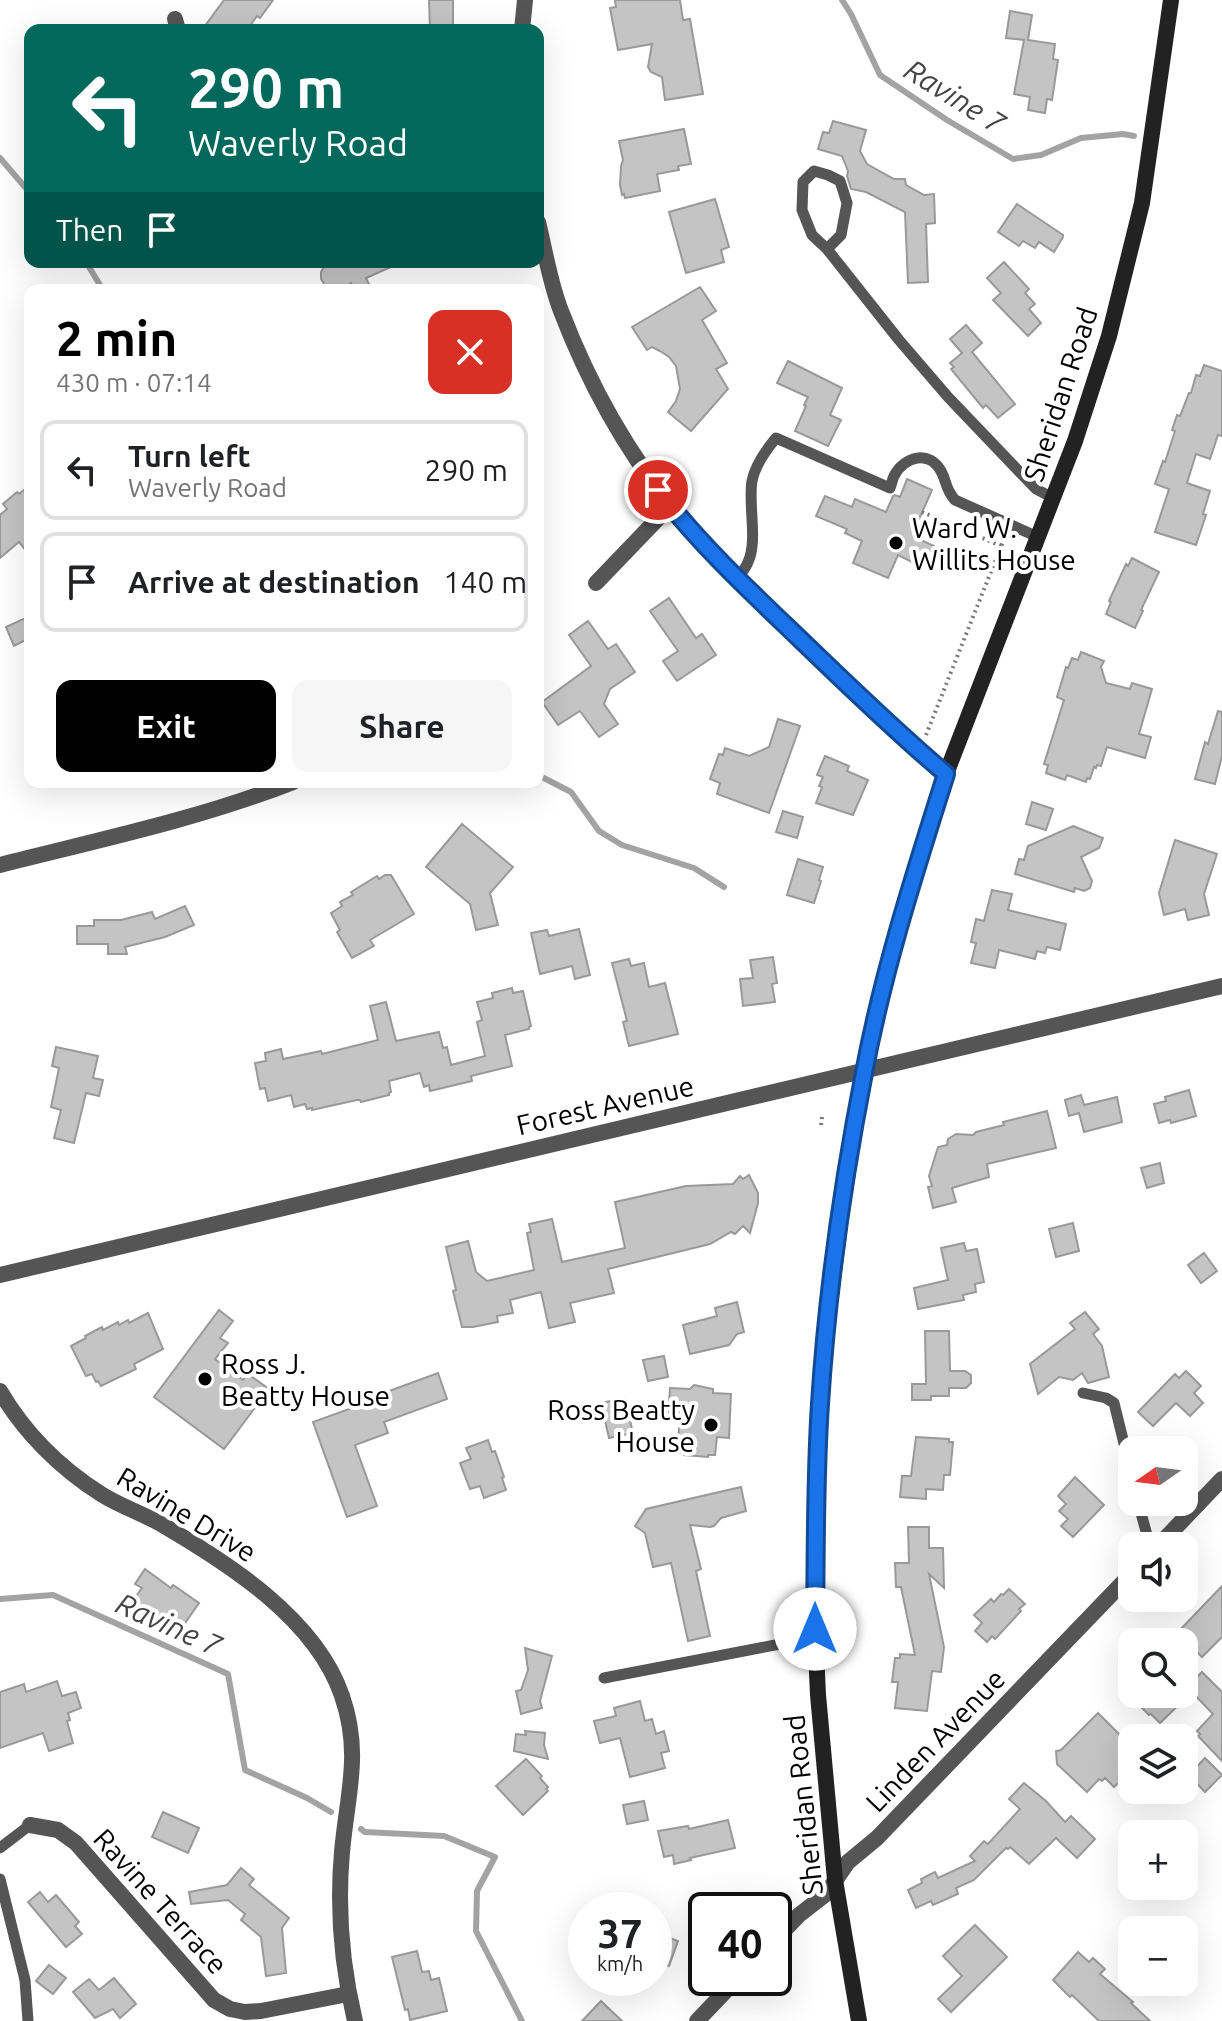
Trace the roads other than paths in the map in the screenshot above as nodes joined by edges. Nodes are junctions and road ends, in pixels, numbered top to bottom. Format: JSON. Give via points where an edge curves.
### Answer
{"nodes":[{"id":1,"x":525,"y":0,"type":"edge"},
{"id":2,"x":1171,"y":0,"type":"edge"},
{"id":3,"x":523,"y":24,"type":"edge"},
{"id":4,"x":544,"y":247,"type":"edge"},
{"id":5,"x":827,"y":249,"type":"junction"},
{"id":6,"x":1053,"y":498,"type":"junction"},
{"id":7,"x":670,"y":506,"type":"junction"},
{"id":8,"x":1038,"y":537,"type":"junction"},
{"id":9,"x":738,"y":578,"type":"junction"},
{"id":10,"x":596,"y":583,"type":"dead end"},
{"id":11,"x":946,"y":774,"type":"junction"},
{"id":12,"x":278,"y":788,"type":"edge"},
{"id":13,"x":0,"y":865,"type":"edge"},
{"id":14,"x":1222,"y":986,"type":"edge"},
{"id":15,"x":864,"y":1071,"type":"junction"},
{"id":16,"x":0,"y":1275,"type":"edge"},
{"id":17,"x":0,"y":1391,"type":"edge"},
{"id":18,"x":1083,"y":1393,"type":"dead end"},
{"id":19,"x":1122,"y":1436,"type":"edge"},
{"id":20,"x":1222,"y":1479,"type":"edge"},
{"id":21,"x":1171,"y":1532,"type":"edge"},
{"id":22,"x":1118,"y":1588,"type":"edge"},
{"id":23,"x":816,"y":1641,"type":"junction"},
{"id":24,"x":604,"y":1678,"type":"dead end"},
{"id":25,"x":30,"y":1825,"type":"joint"},
{"id":26,"x":0,"y":1848,"type":"edge"},
{"id":27,"x":0,"y":1879,"type":"edge"},
{"id":28,"x":835,"y":1880,"type":"junction"},
{"id":29,"x":792,"y":1922,"type":"edge"},
{"id":30,"x":348,"y":1994,"type":"junction"},
{"id":31,"x":721,"y":1996,"type":"edge"},
{"id":32,"x":28,"y":2021,"type":"edge"},
{"id":33,"x":355,"y":2021,"type":"edge"},
{"id":34,"x":697,"y":2021,"type":"edge"},
{"id":35,"x":859,"y":2021,"type":"edge"}],
"edges":[{"from":1,"to":3,"type":"street"},
{"from":2,"to":6,"type":"street","name":"Sheridan Road","via":[[1142,203],[1109,336]]},
{"from":4,"to":7,"type":"street","via":[[559,308],[592,384]]},
{"from":5,"to":5,"type":"lane","via":[[812,235],[802,210],[803,182],[814,171],[840,181],[847,203],[841,235]]},
{"from":5,"to":6,"type":"lane","via":[[948,397],[1036,489]]},
{"from":6,"to":8,"type":"street","name":"Sheridan Road"},
{"from":7,"to":9,"type":"street"},
{"from":7,"to":10,"type":"street"},
{"from":8,"to":9,"type":"lane","via":[[955,500],[940,470],[926,458],[911,458],[894,475],[890,488],[776,438],[752,481],[751,553]]},
{"from":8,"to":11,"type":"street","name":"Sheridan Road"},
{"from":9,"to":11,"type":"street"},
{"from":11,"to":15,"type":"street","name":"Sheridan Road","via":[[888,969]]},
{"from":12,"to":13,"type":"street"},
{"from":14,"to":15,"type":"street","name":"Forest Avenue"},
{"from":15,"to":16,"type":"street","name":"Forest Avenue"},
{"from":15,"to":23,"type":"street","name":"Sheridan Road","via":[[820,1404]]},
{"from":17,"to":30,"type":"street","name":"Ravine Drive","via":[[54,1459],[99,1493],[242,1575],[292,1620],[333,1675],[351,1725],[354,1752],[341,1870]]},
{"from":18,"to":19,"type":"lane","via":[[1114,1403]]},
{"from":20,"to":21,"type":"street"},
{"from":22,"to":28,"type":"street","name":"Linden Avenue"},
{"from":23,"to":24,"type":"lane"},
{"from":23,"to":28,"type":"street","name":"Sheridan Road"},
{"from":25,"to":26,"type":"lane"},
{"from":25,"to":30,"type":"street","name":"Ravine Terrace","via":[[58,1830],[76,1843],[191,1976],[230,2009],[261,2011]]},
{"from":27,"to":32,"type":"lane","via":[[25,1980]]},
{"from":28,"to":29,"type":"street","name":"Linden Avenue"},
{"from":28,"to":35,"type":"street","name":"Sheridan Road"},
{"from":30,"to":33,"type":"street","name":"Ravine Drive"},
{"from":31,"to":34,"type":"street"}]}
